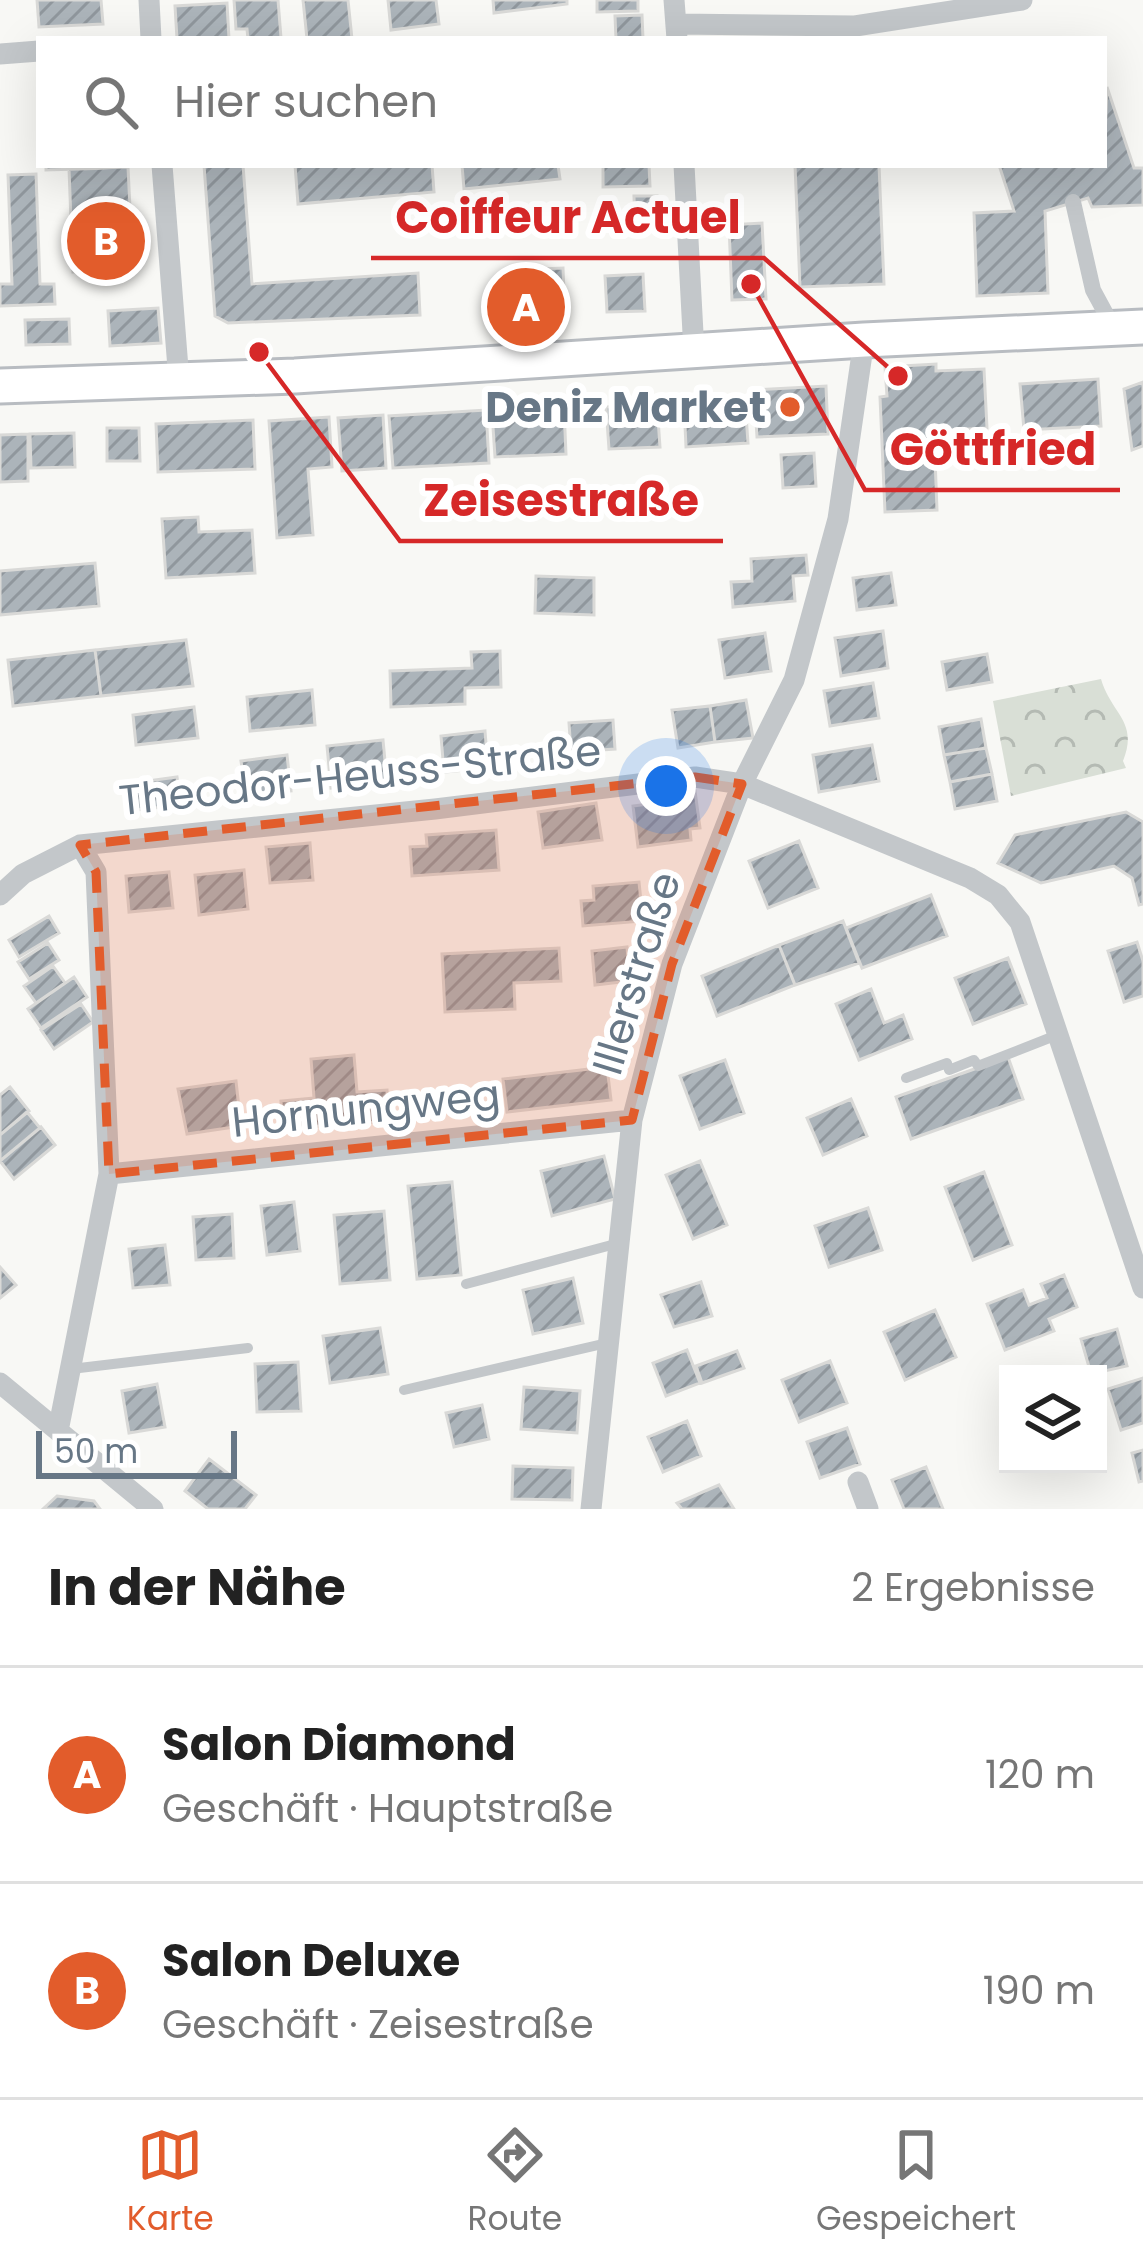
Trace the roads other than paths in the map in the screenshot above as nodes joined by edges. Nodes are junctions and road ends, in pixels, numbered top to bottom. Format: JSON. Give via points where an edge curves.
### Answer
{"nodes":[{"id":1,"x":148,"y":0,"type":"edge"},
{"id":2,"x":674,"y":0,"type":"edge"},
{"id":3,"x":1022,"y":0,"type":"edge"},
{"id":4,"x":677,"y":32,"type":"edge"},
{"id":5,"x":152,"y":36,"type":"edge"},
{"id":6,"x":36,"y":51,"type":"edge"},
{"id":7,"x":0,"y":54,"type":"edge"},
{"id":8,"x":162,"y":168,"type":"edge"},
{"id":9,"x":684,"y":168,"type":"edge"},
{"id":10,"x":1073,"y":202,"type":"dead end"},
{"id":11,"x":1128,"y":327,"type":"edge"},
{"id":12,"x":864,"y":340,"type":"junction"},
{"id":13,"x":694,"y":352,"type":"junction"},
{"id":14,"x":179,"y":381,"type":"junction"},
{"id":15,"x":0,"y":386,"type":"edge"},
{"id":16,"x":742,"y":784,"type":"junction"},
{"id":17,"x":80,"y":845,"type":"junction"},
{"id":18,"x":0,"y":895,"type":"edge"},
{"id":19,"x":1060,"y":1034,"type":"junction"},
{"id":20,"x":906,"y":1078,"type":"dead end"},
{"id":21,"x":632,"y":1120,"type":"junction"},
{"id":22,"x":109,"y":1174,"type":"junction"},
{"id":23,"x":620,"y":1243,"type":"junction"},
{"id":24,"x":466,"y":1284,"type":"dead end"},
{"id":25,"x":1143,"y":1288,"type":"edge"},
{"id":26,"x":610,"y":1342,"type":"junction"},
{"id":27,"x":248,"y":1348,"type":"dead end"},
{"id":28,"x":71,"y":1369,"type":"junction"},
{"id":29,"x":0,"y":1383,"type":"edge"},
{"id":30,"x":404,"y":1390,"type":"dead end"},
{"id":31,"x":58,"y":1430,"type":"junction"},
{"id":32,"x":858,"y":1482,"type":"dead end"},
{"id":33,"x":153,"y":1509,"type":"edge"},
{"id":34,"x":591,"y":1509,"type":"edge"},
{"id":35,"x":868,"y":1509,"type":"edge"}],
"edges":[{"from":1,"to":5,"type":"street"},
{"from":2,"to":4,"type":"street"},
{"from":3,"to":4,"type":"street","via":[[855,26]]},
{"from":6,"to":7,"type":"street"},
{"from":8,"to":14,"type":"street"},
{"from":9,"to":13,"type":"street"},
{"from":10,"to":11,"type":"street","via":[[1093,290]]},
{"from":11,"to":12,"type":"main road"},
{"from":12,"to":13,"type":"main road"},
{"from":12,"to":16,"type":"street","name":"Illerstraße","via":[[838,519],[794,680]]},
{"from":13,"to":14,"type":"main road"},
{"from":14,"to":15,"type":"main road"},
{"from":16,"to":17,"type":"street","name":"Theodor-Heuss-Straße","via":[[695,777]]},
{"from":16,"to":19,"type":"street","name":"Theodor-Heuss-Straße","via":[[998,895],[1020,922]]},
{"from":16,"to":21,"type":"street","name":"Illerstraße","via":[[672,964]]},
{"from":17,"to":18,"type":"street","name":"Theodor-Heuss-Straße"},
{"from":17,"to":22,"type":"street","via":[[96,872]]},
{"from":19,"to":20,"type":"lane","via":[[978,1066],[974,1060],[949,1070],[946,1063]]},
{"from":19,"to":25,"type":"street","name":"Theodor-Heuss-Straße"},
{"from":21,"to":22,"type":"street","name":"Hornungweg"},
{"from":21,"to":23,"type":"street","name":"Illerstraße"},
{"from":22,"to":28,"type":"street"},
{"from":23,"to":24,"type":"lane"},
{"from":23,"to":26,"type":"street","name":"Illerstraße"},
{"from":26,"to":30,"type":"lane"},
{"from":26,"to":34,"type":"street","name":"Illerstraße"},
{"from":27,"to":28,"type":"lane"},
{"from":28,"to":31,"type":"street"},
{"from":29,"to":31,"type":"street"},
{"from":31,"to":33,"type":"street"},
{"from":32,"to":35,"type":"street"}]}
